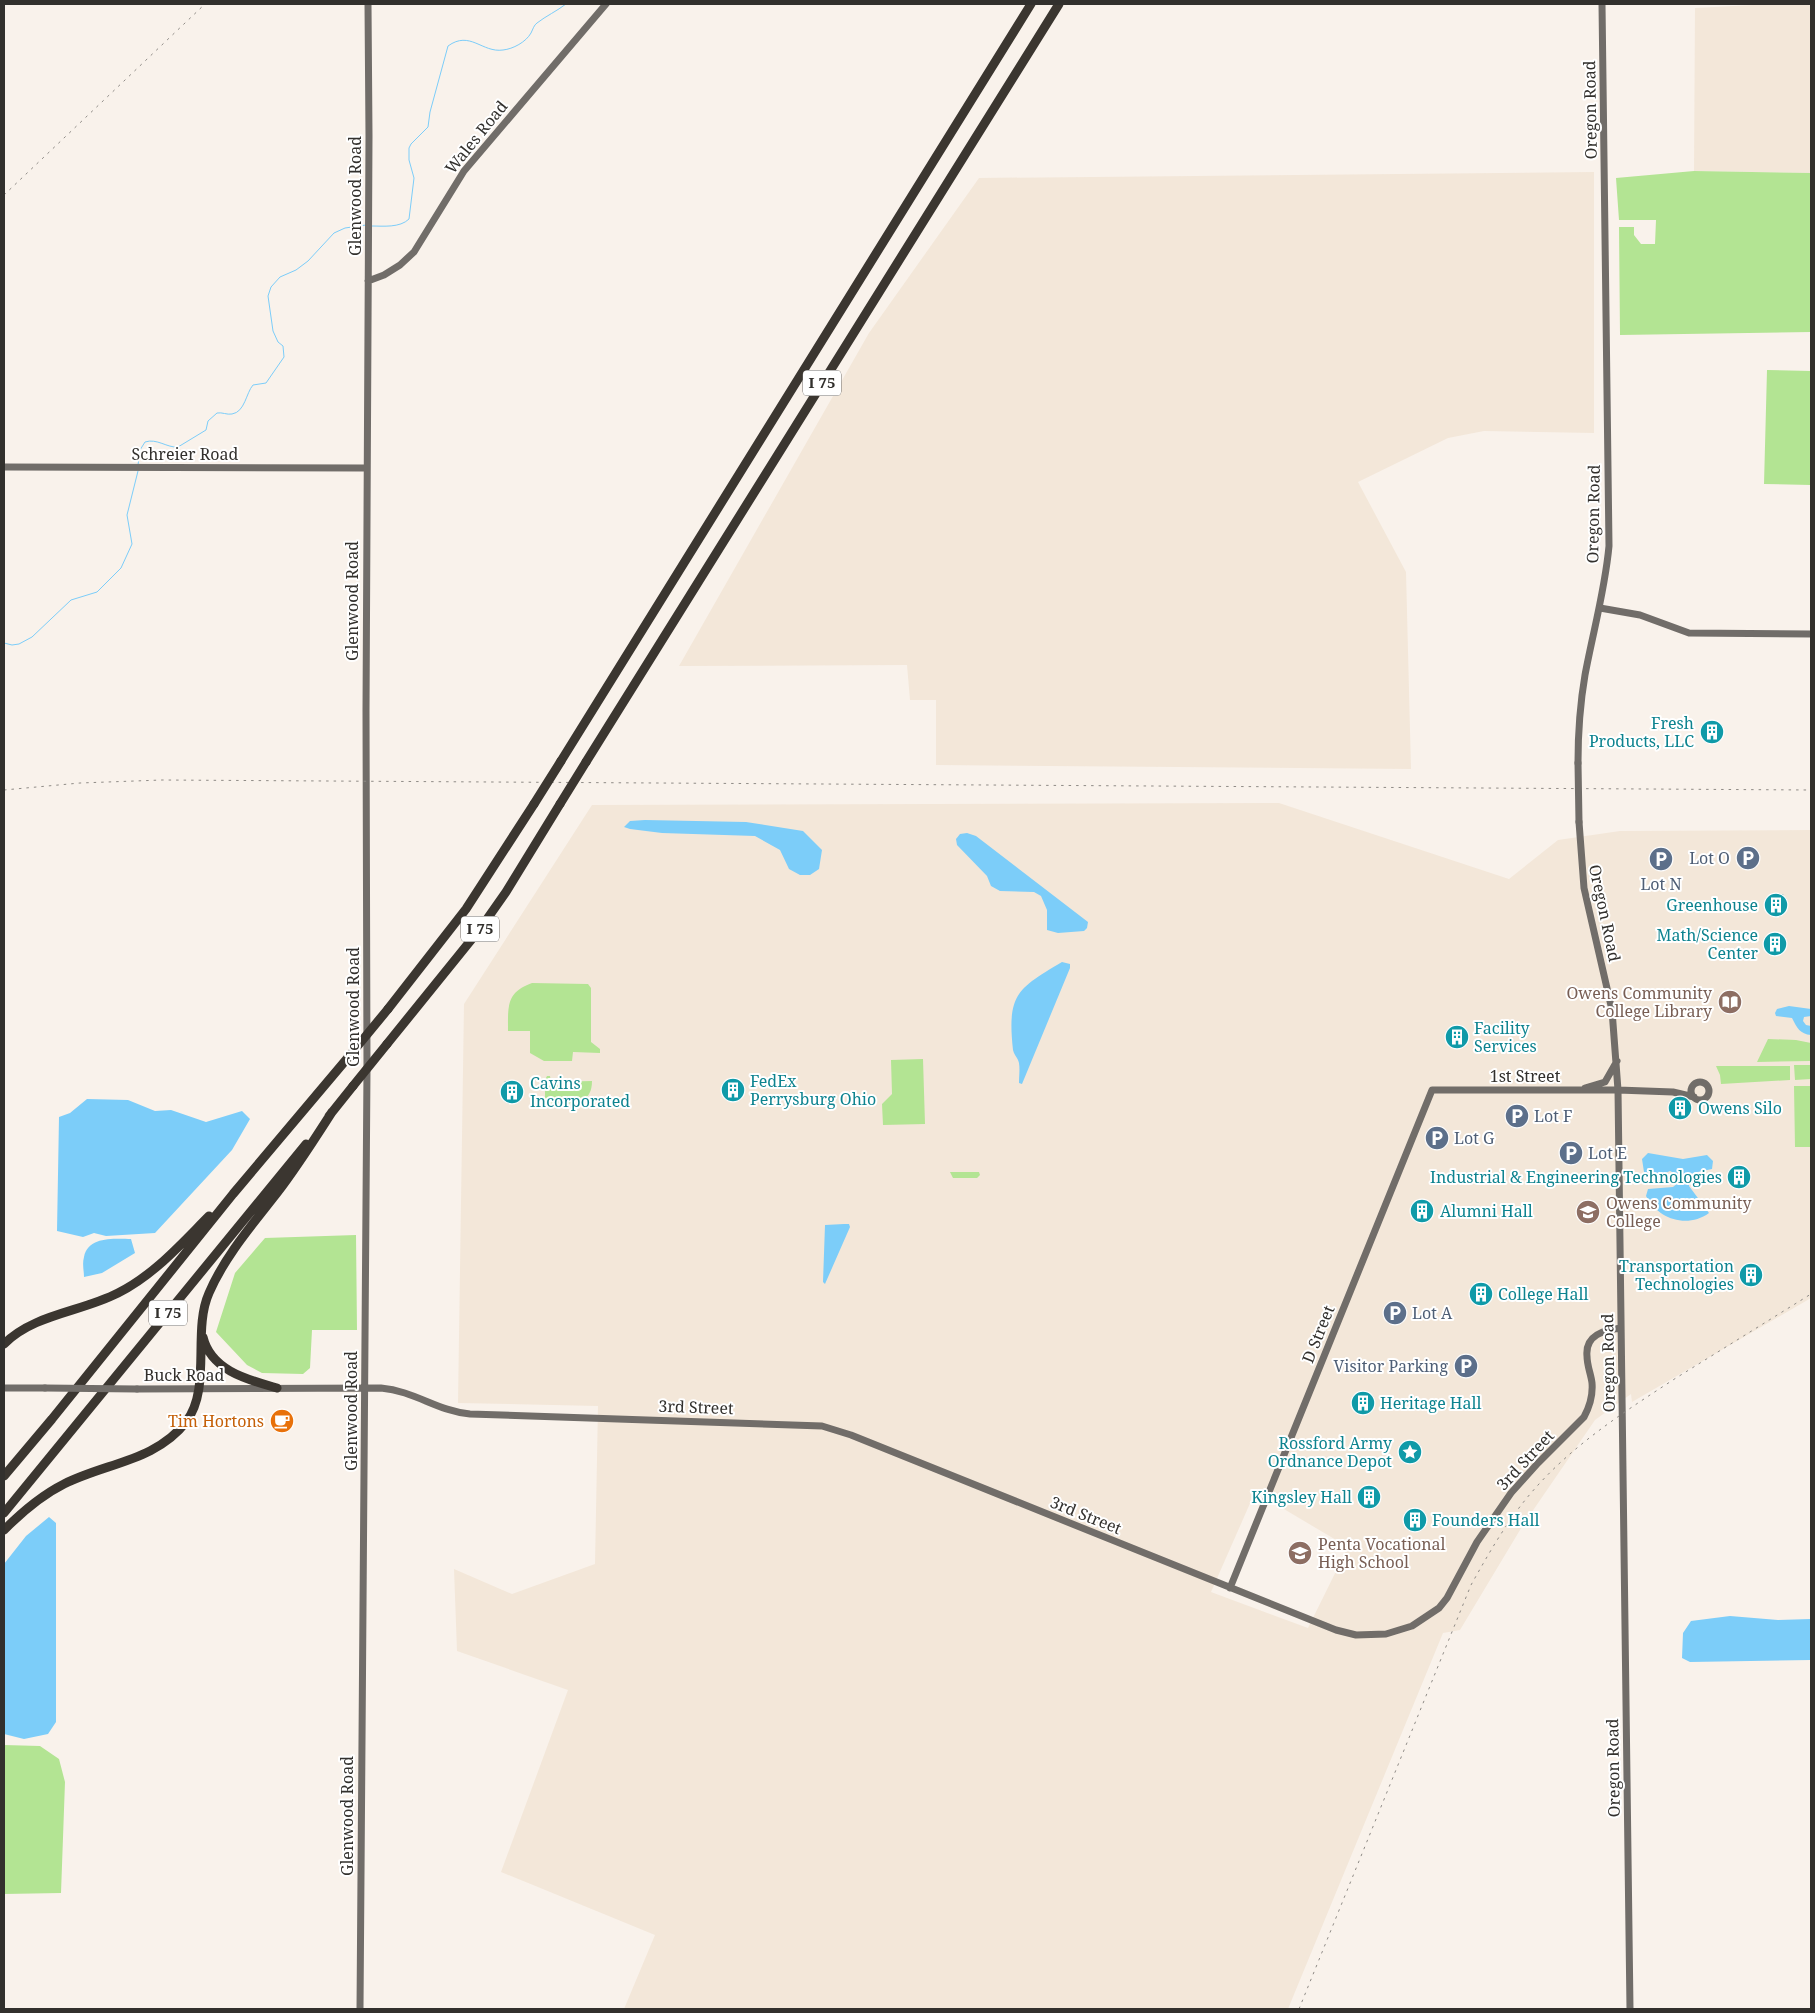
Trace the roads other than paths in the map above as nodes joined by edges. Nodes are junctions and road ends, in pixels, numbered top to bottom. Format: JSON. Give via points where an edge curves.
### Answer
{"nodes":[{"id":1,"x":368,"y":4,"type":"edge"},
{"id":2,"x":606,"y":4,"type":"edge"},
{"id":3,"x":1031,"y":4,"type":"edge"},
{"id":4,"x":1059,"y":4,"type":"edge"},
{"id":5,"x":1602,"y":4,"type":"edge"},
{"id":6,"x":368,"y":281,"type":"junction"},
{"id":7,"x":4,"y":468,"type":"edge"},
{"id":8,"x":366,"y":468,"type":"junction"},
{"id":9,"x":1600,"y":608,"type":"junction"},
{"id":10,"x":1811,"y":634,"type":"edge"},
{"id":11,"x":1617,"y":1061,"type":"junction"},
{"id":12,"x":1692,"y":1086,"type":"junction"},
{"id":13,"x":1432,"y":1090,"type":"joint"},
{"id":14,"x":1580,"y":1090,"type":"junction"},
{"id":15,"x":1618,"y":1090,"type":"junction"},
{"id":16,"x":1673,"y":1092,"type":"junction"},
{"id":17,"x":1694,"y":1098,"type":"junction"},
{"id":18,"x":332,"y":1112,"type":"junction"},
{"id":19,"x":233,"y":1194,"type":"junction"},
{"id":20,"x":1621,"y":1328,"type":"junction"},
{"id":21,"x":202,"y":1329,"type":"junction"},
{"id":22,"x":4,"y":1344,"type":"edge"},
{"id":23,"x":4,"y":1388,"type":"edge"},
{"id":24,"x":277,"y":1388,"type":"junction"},
{"id":25,"x":365,"y":1388,"type":"junction"},
{"id":26,"x":199,"y":1389,"type":"junction"},
{"id":27,"x":4,"y":1476,"type":"edge"},
{"id":28,"x":4,"y":1513,"type":"edge"},
{"id":29,"x":4,"y":1530,"type":"edge"},
{"id":30,"x":1230,"y":1588,"type":"junction"},
{"id":31,"x":360,"y":2009,"type":"edge"},
{"id":32,"x":1630,"y":2009,"type":"edge"}],
"edges":[{"from":1,"to":6,"type":"street","name":"Glenwood Road"},
{"from":2,"to":6,"type":"street","name":"Wales Road","via":[[464,171],[414,252],[400,265]]},
{"from":3,"to":19,"type":"highway","number":"I 75","bridge":true,"via":[[466,909],[388,1009]]},
{"from":4,"to":18,"type":"highway","number":"I 75","bridge":true,"via":[[506,892],[480,929]]},
{"from":5,"to":9,"type":"street","name":"Oregon Road","via":[[1609,526]]},
{"from":6,"to":8,"type":"street","name":"Glenwood Road"},
{"from":7,"to":8,"type":"street","name":"Schreier Road"},
{"from":8,"to":25,"type":"street","name":"Glenwood Road"},
{"from":9,"to":10,"type":"street","via":[[1640,615],[1689,633]]},
{"from":9,"to":11,"type":"street","name":"Oregon Road","bridge":true,"via":[[1580,717],[1580,854],[1584,888],[1612,1010]]},
{"from":11,"to":14,"type":"street","via":[[1605,1082]]},
{"from":11,"to":15,"type":"street","name":"Oregon Road"},
{"from":12,"to":16,"type":"street"},
{"from":12,"to":17,"type":"street"},
{"from":12,"to":17,"type":"street","via":[[1702,1082],[1710,1090],[1703,1100]]},
{"from":13,"to":14,"type":"street","name":"1st Street"},
{"from":13,"to":30,"type":"street","name":"D Street"},
{"from":14,"to":15,"type":"street","name":"1st Street"},
{"from":15,"to":16,"type":"street","name":"1st Street"},
{"from":15,"to":20,"type":"street","name":"Oregon Road"},
{"from":16,"to":17,"type":"street"},
{"from":18,"to":21,"type":"highway","via":[[299,1164],[222,1265],[208,1295]]},
{"from":18,"to":28,"type":"highway","number":"I 75"},
{"from":19,"to":22,"type":"highway","via":[[168,1258],[134,1284],[94,1303],[35,1323]]},
{"from":19,"to":27,"type":"highway","number":"I 75"},
{"from":20,"to":30,"type":"street","name":"3rd Street","via":[[1599,1332],[1590,1342],[1586,1356],[1592,1392],[1584,1417],[1510,1494],[1477,1542],[1444,1603],[1422,1620],[1386,1634],[1356,1635]]},
{"from":20,"to":32,"type":"street","name":"Oregon Road"},
{"from":21,"to":24,"type":"highway","via":[[207,1348],[232,1373]]},
{"from":21,"to":26,"type":"highway"},
{"from":23,"to":26,"type":"street","name":"Buck Road","bridge":true},
{"from":24,"to":25,"type":"street","name":"Buck Road"},
{"from":24,"to":26,"type":"street","name":"Buck Road"},
{"from":25,"to":30,"type":"street","name":"3rd Street","via":[[401,1390],[450,1411],[470,1414],[822,1426]]},
{"from":25,"to":31,"type":"street","name":"Glenwood Road"},
{"from":26,"to":29,"type":"highway","via":[[186,1422],[168,1441],[148,1452],[64,1484],[38,1500]]}]}
